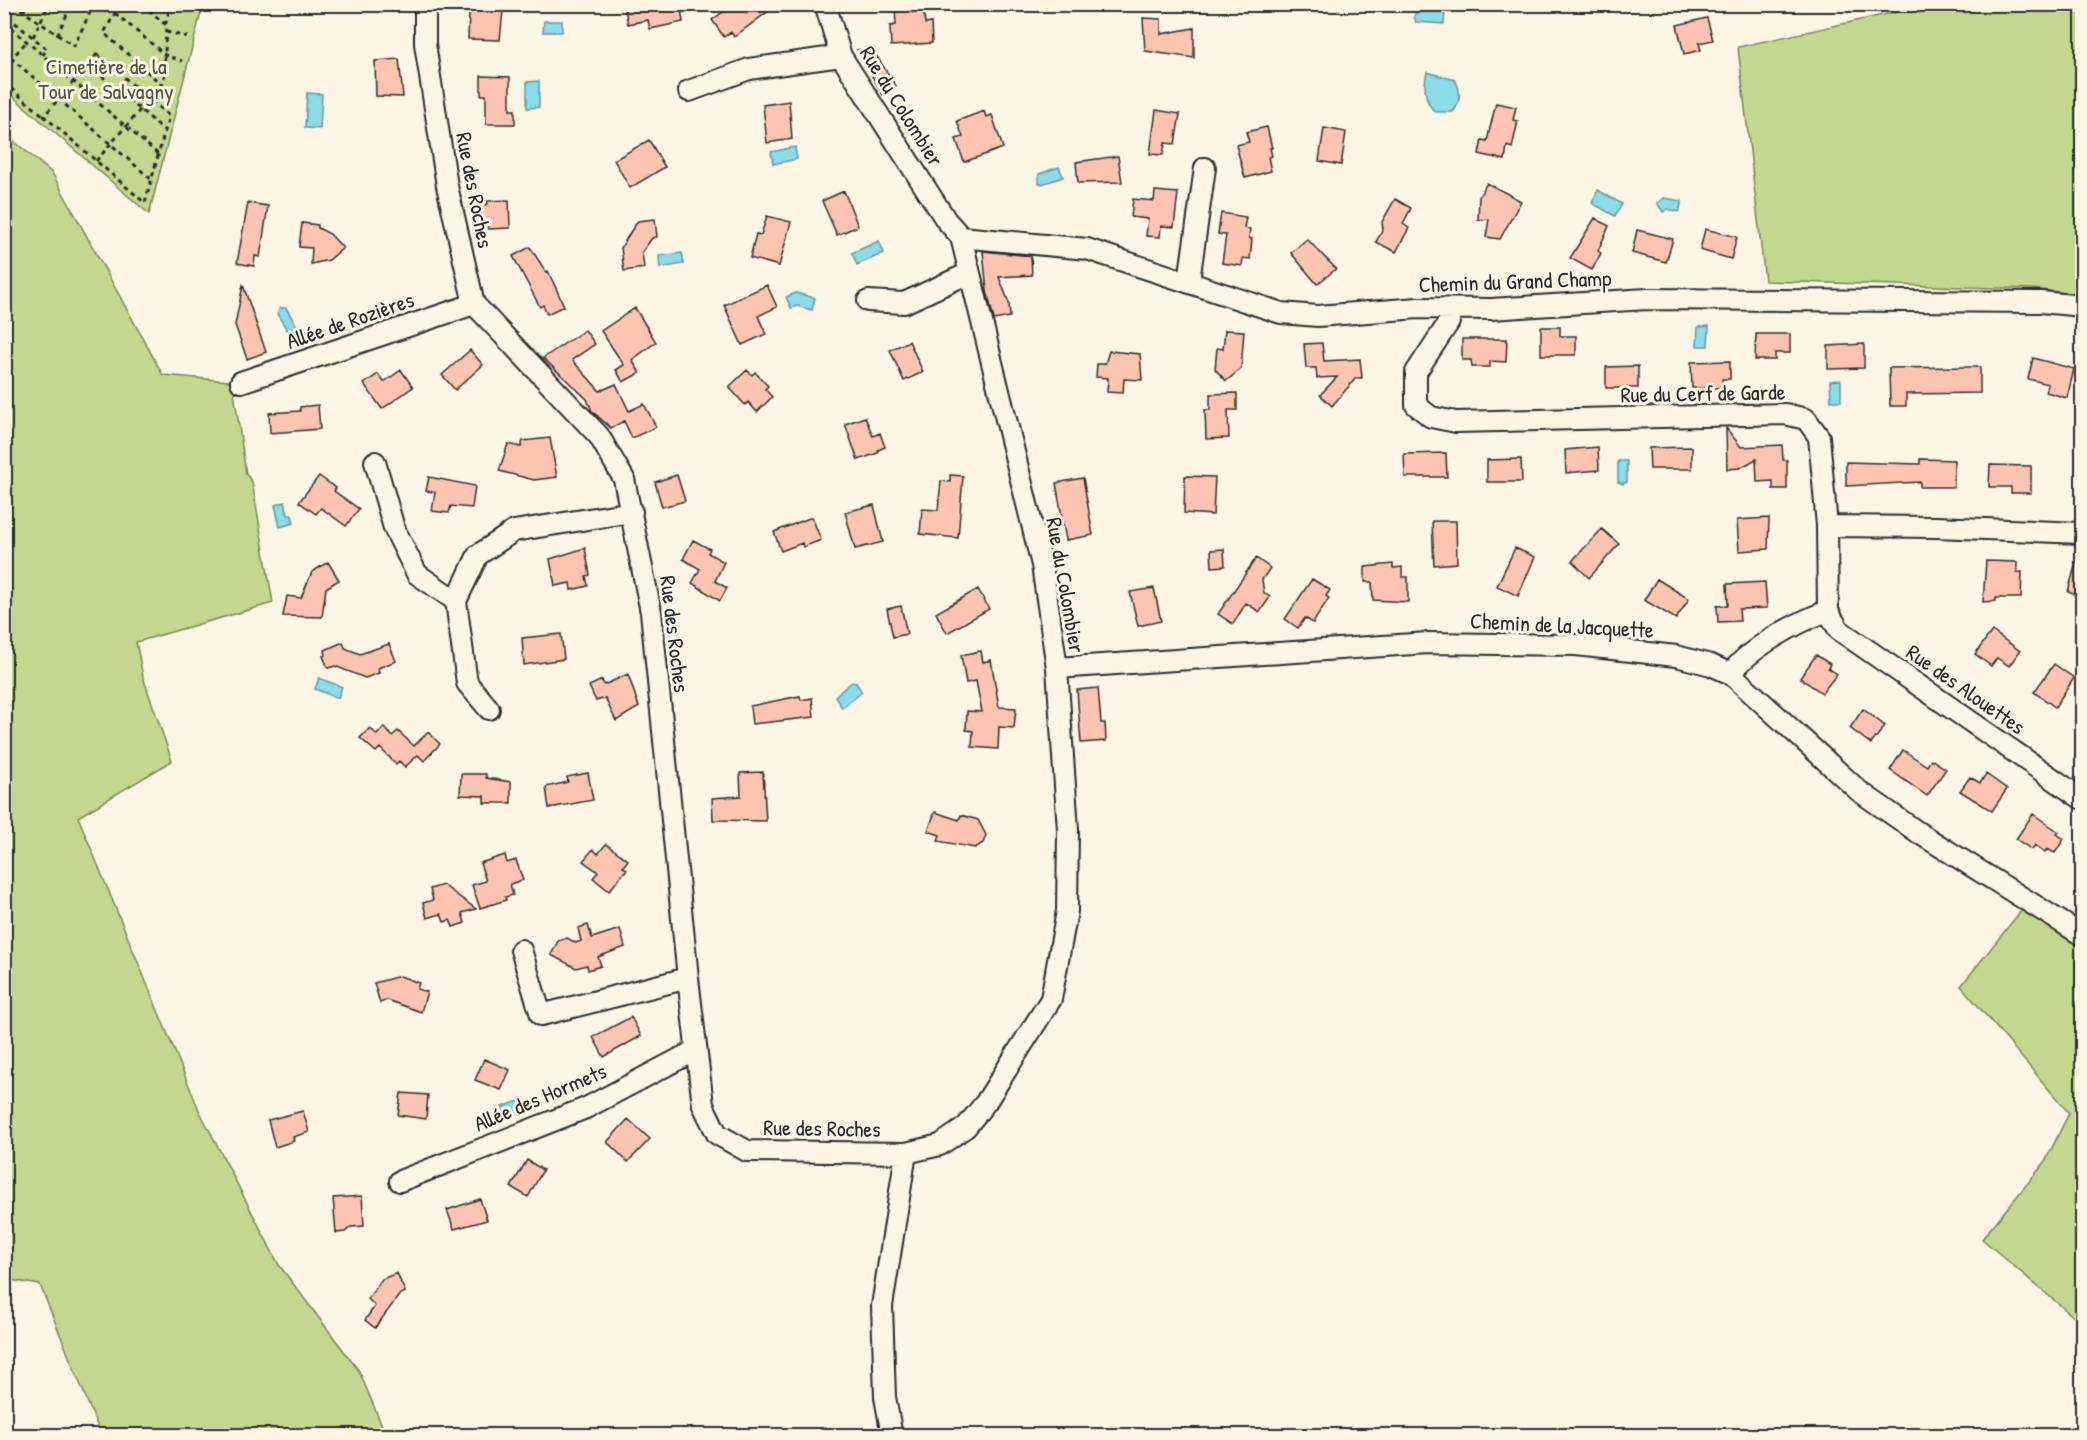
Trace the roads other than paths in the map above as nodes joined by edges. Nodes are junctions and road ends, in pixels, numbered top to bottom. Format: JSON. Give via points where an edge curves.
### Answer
{"nodes":[{"id":1,"x":425,"y":4,"type":"edge"},
{"id":2,"x":825,"y":4,"type":"edge"},
{"id":3,"x":841,"y":56,"type":"junction"},
{"id":4,"x":689,"y":91,"type":"dead end"},
{"id":5,"x":1205,"y":168,"type":"dead end"},
{"id":6,"x":961,"y":237,"type":"junction"},
{"id":7,"x":969,"y":273,"type":"junction"},
{"id":8,"x":1189,"y":280,"type":"junction"},
{"id":9,"x":868,"y":301,"type":"dead end"},
{"id":10,"x":474,"y":304,"type":"junction"},
{"id":11,"x":2082,"y":306,"type":"edge"},
{"id":12,"x":1450,"y":309,"type":"junction"},
{"id":13,"x":241,"y":382,"type":"dead end"},
{"id":14,"x":375,"y":462,"type":"dead end"},
{"id":15,"x":632,"y":513,"type":"junction"},
{"id":16,"x":1827,"y":526,"type":"junction"},
{"id":17,"x":2082,"y":533,"type":"edge"},
{"id":18,"x":456,"y":602,"type":"junction"},
{"id":19,"x":1828,"y":611,"type":"junction"},
{"id":20,"x":1057,"y":668,"type":"junction"},
{"id":21,"x":1731,"y":674,"type":"junction"},
{"id":22,"x":489,"y":709,"type":"dead end"},
{"id":23,"x":2082,"y":799,"type":"edge"},
{"id":24,"x":2082,"y":935,"type":"edge"},
{"id":25,"x":521,"y":950,"type":"dead end"},
{"id":26,"x":688,"y":978,"type":"junction"},
{"id":27,"x":696,"y":1050,"type":"junction"},
{"id":28,"x":906,"y":1153,"type":"junction"},
{"id":29,"x":400,"y":1181,"type":"dead end"},
{"id":30,"x":892,"y":1436,"type":"edge"}],
"edges":[{"from":1,"to":10,"type":"street","name":"Rue des Roches","via":[[425,44],[447,186]]},
{"from":2,"to":3,"type":"street","name":"Rue du Colombier"},
{"from":3,"to":4,"type":"street","via":[[749,69]]},
{"from":3,"to":6,"type":"street","name":"Rue du Colombier","via":[[946,220]]},
{"from":5,"to":8,"type":"street"},
{"from":6,"to":7,"type":"street","name":"Rue du Colombier"},
{"from":6,"to":8,"type":"street","name":"Chemin du Grand Champ","via":[[1087,249]]},
{"from":7,"to":9,"type":"street","via":[[904,303]]},
{"from":7,"to":20,"type":"street","name":"Rue du Colombier","via":[[1042,565]]},
{"from":8,"to":12,"type":"street","name":"Chemin du Grand Champ","via":[[1281,313],[1318,316]]},
{"from":10,"to":13,"type":"street","name":"Allée de Rozières"},
{"from":10,"to":15,"type":"street","name":"Rue des Roches","via":[[599,436],[624,479]]},
{"from":11,"to":12,"type":"street","name":"Chemin du Grand Champ","via":[[2041,302],[1659,299]]},
{"from":12,"to":16,"type":"street","name":"Rue du Cerf de Garde","via":[[1449,322],[1416,372],[1416,405],[1431,417],[1456,422],[1785,414],[1806,419],[1819,438]]},
{"from":14,"to":18,"type":"street","via":[[394,528],[417,574]]},
{"from":15,"to":18,"type":"street","via":[[514,531],[478,555]]},
{"from":15,"to":26,"type":"street","name":"Rue des Roches","via":[[651,612]]},
{"from":16,"to":17,"type":"street"},
{"from":16,"to":19,"type":"street"},
{"from":18,"to":22,"type":"street","via":[[468,683]]},
{"from":19,"to":21,"type":"street","via":[[1809,618],[1739,661]]},
{"from":19,"to":23,"type":"street","name":"Rue des Alouettes","via":[[1839,630]]},
{"from":20,"to":21,"type":"street","name":"Chemin de la Jacquette","via":[[1428,643],[1576,645],[1676,656]]},
{"from":20,"to":28,"type":"street","name":"Rue du Colombier","via":[[1068,830],[1067,911],[1052,999],[966,1127],[940,1144]]},
{"from":21,"to":24,"type":"street","name":"Chemin de la Jacquette","via":[[1859,790],[1919,833]]},
{"from":25,"to":26,"type":"street","via":[[541,1015]]},
{"from":26,"to":27,"type":"street","name":"Rue des Roches"},
{"from":27,"to":28,"type":"street","name":"Rue des Roches","via":[[703,1105],[717,1134],[747,1151]]},
{"from":27,"to":29,"type":"street","name":"Allée des Hormets","via":[[586,1108]]},
{"from":28,"to":30,"type":"street","via":[[882,1306],[885,1397]]}]}
